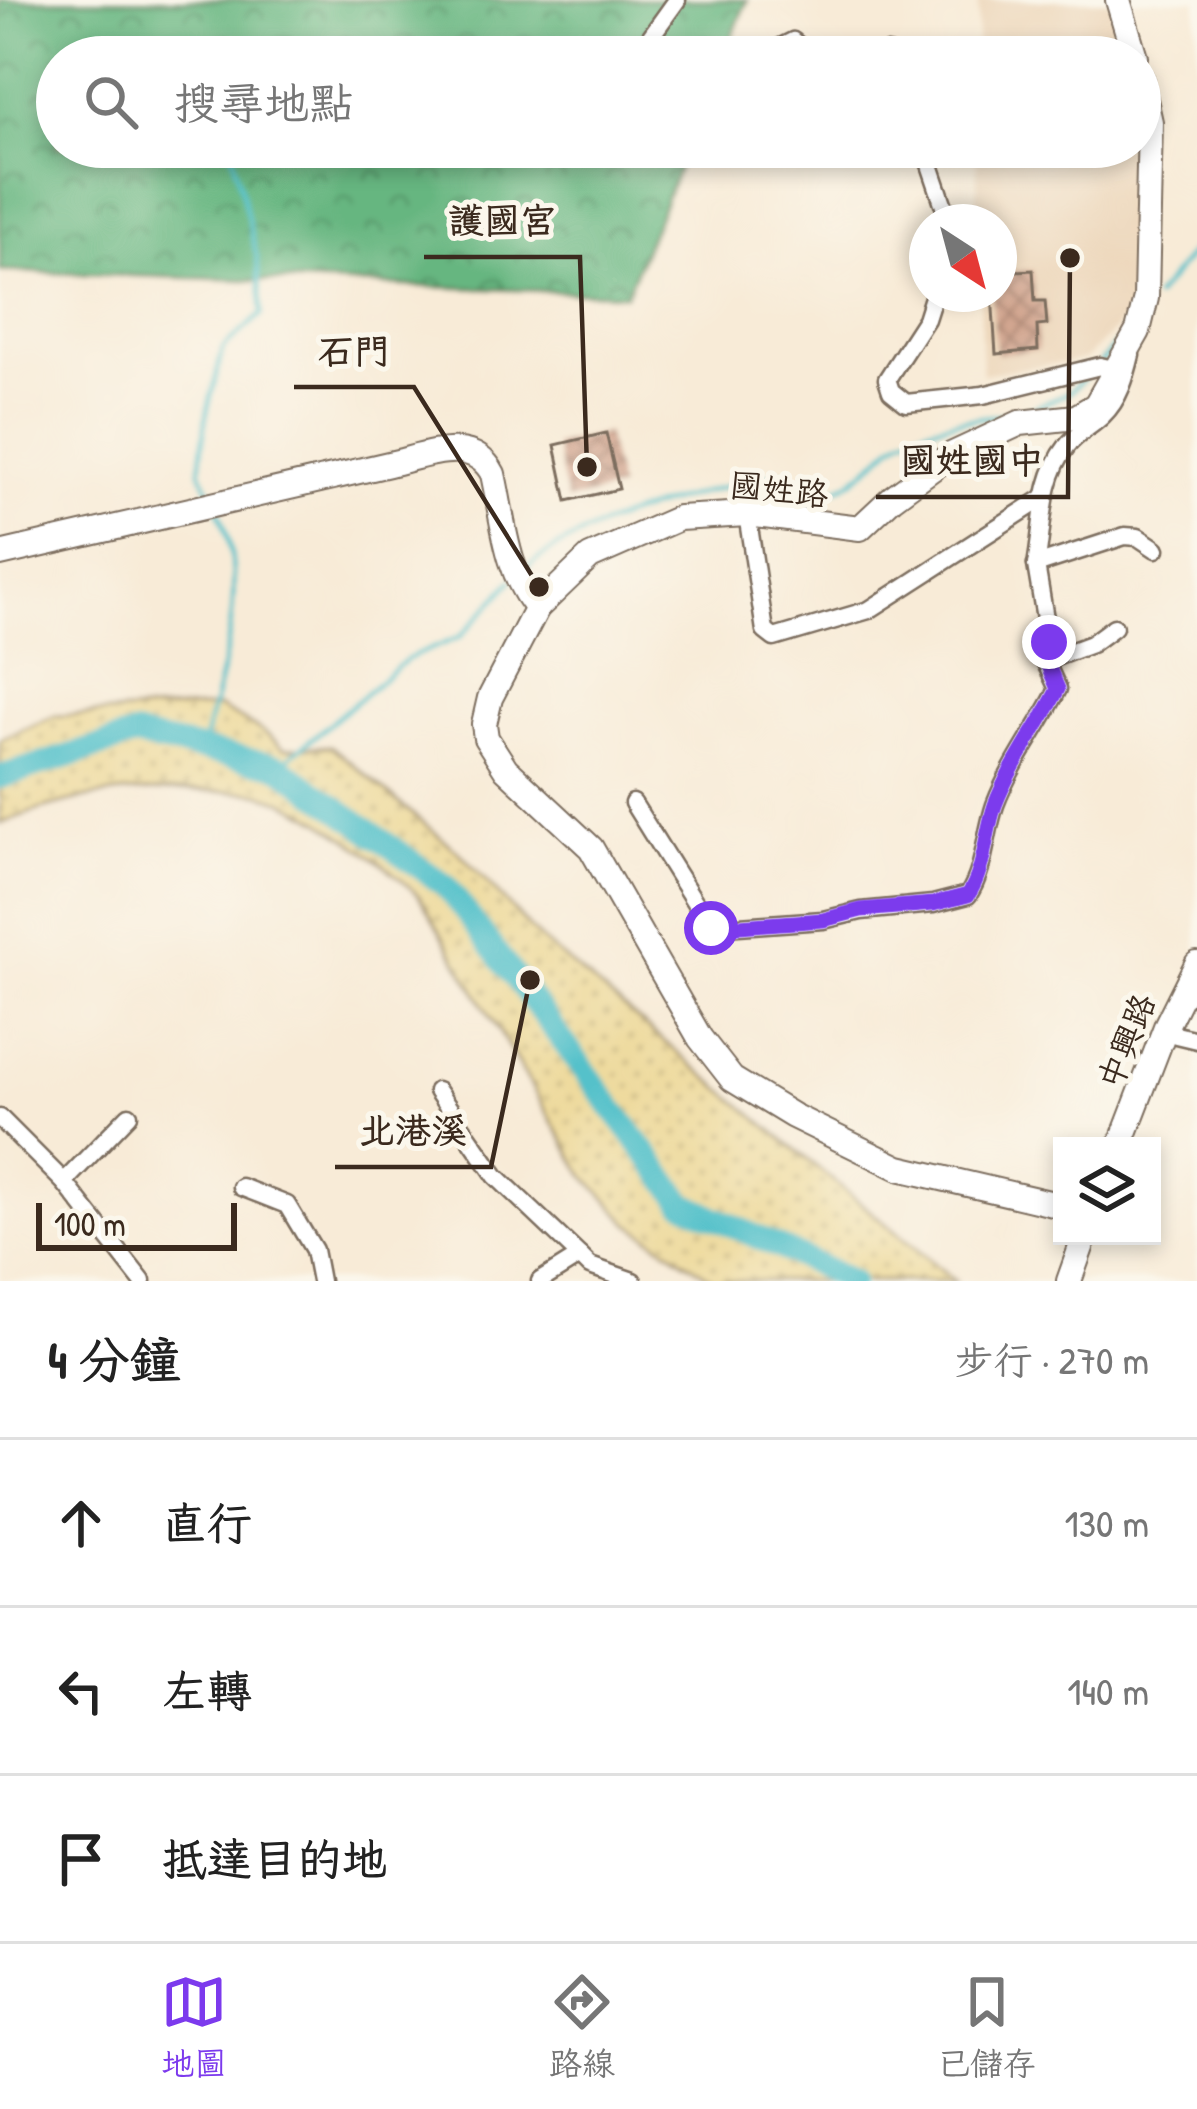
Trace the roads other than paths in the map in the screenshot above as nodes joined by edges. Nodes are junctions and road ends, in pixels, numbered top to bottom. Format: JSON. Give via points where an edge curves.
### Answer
{"nodes":[{"id":1,"x":676,"y":0,"type":"edge"},
{"id":2,"x":1118,"y":0,"type":"edge"},
{"id":3,"x":651,"y":36,"type":"edge"},
{"id":4,"x":1129,"y":36,"type":"edge"},
{"id":5,"x":931,"y":168,"type":"edge"},
{"id":6,"x":1149,"y":168,"type":"edge"},
{"id":7,"x":942,"y":204,"type":"edge"},
{"id":8,"x":928,"y":312,"type":"edge"},
{"id":9,"x":1138,"y":331,"type":"junction"},
{"id":10,"x":1114,"y":369,"type":"junction"},
{"id":11,"x":1043,"y":498,"type":"junction"},
{"id":12,"x":747,"y":514,"type":"junction"},
{"id":13,"x":1156,"y":549,"type":"dead end"},
{"id":14,"x":0,"y":554,"type":"edge"},
{"id":15,"x":1036,"y":565,"type":"junction"},
{"id":16,"x":537,"y":608,"type":"junction"},
{"id":17,"x":1114,"y":627,"type":"dead end"},
{"id":18,"x":1046,"y":661,"type":"junction"},
{"id":19,"x":633,"y":803,"type":"dead end"},
{"id":20,"x":1197,"y":964,"type":"edge"},
{"id":21,"x":1167,"y":1024,"type":"junction"},
{"id":22,"x":1197,"y":1040,"type":"edge"},
{"id":23,"x":437,"y":1091,"type":"dead end"},
{"id":24,"x":129,"y":1115,"type":"dead end"},
{"id":25,"x":0,"y":1118,"type":"edge"},
{"id":26,"x":1123,"y":1137,"type":"edge"},
{"id":27,"x":64,"y":1182,"type":"junction"},
{"id":28,"x":241,"y":1187,"type":"dead end"},
{"id":29,"x":1053,"y":1204,"type":"edge"},
{"id":30,"x":1082,"y":1245,"type":"edge"},
{"id":31,"x":580,"y":1256,"type":"junction"},
{"id":32,"x":1071,"y":1275,"type":"edge"},
{"id":33,"x":142,"y":1281,"type":"edge"},
{"id":34,"x":320,"y":1281,"type":"edge"},
{"id":35,"x":540,"y":1281,"type":"edge"},
{"id":36,"x":633,"y":1281,"type":"edge"}],
"edges":[{"from":1,"to":3,"type":"street"},
{"from":2,"to":4,"type":"street"},
{"from":5,"to":7,"type":"street"},
{"from":6,"to":9,"type":"street","name":"國姓路"},
{"from":8,"to":10,"type":"street","via":[[887,379],[906,404]]},
{"from":9,"to":10,"type":"street","name":"國姓路"},
{"from":9,"to":11,"type":"street","via":[[1108,411],[1068,444]]},
{"from":10,"to":12,"type":"street","name":"國姓路","via":[[1084,414],[1020,423],[949,456],[860,528]]},
{"from":11,"to":12,"type":"street","via":[[869,610],[773,638],[765,631]]},
{"from":11,"to":15,"type":"street"},
{"from":12,"to":16,"type":"street","name":"國姓路","via":[[679,518],[640,532],[590,556]]},
{"from":13,"to":15,"type":"street","via":[[1125,536]]},
{"from":14,"to":16,"type":"street","via":[[472,451],[493,475],[516,573]]},
{"from":15,"to":18,"type":"street"},
{"from":16,"to":29,"type":"street","name":"國姓路","via":[[490,698],[486,738],[498,760],[591,848],[716,1063],[793,1116],[899,1168]]},
{"from":17,"to":18,"type":"street"},
{"from":18,"to":19,"type":"street","via":[[1058,689],[1007,776],[976,884],[958,899],[711,928]]},
{"from":20,"to":21,"type":"street","name":"中興路"},
{"from":21,"to":22,"type":"street"},
{"from":21,"to":26,"type":"street","name":"中興路"},
{"from":23,"to":31,"type":"street","via":[[496,1176]]},
{"from":24,"to":27,"type":"street"},
{"from":25,"to":27,"type":"street"},
{"from":27,"to":33,"type":"street"},
{"from":28,"to":34,"type":"street","via":[[287,1205],[314,1250]]},
{"from":30,"to":32,"type":"street"},
{"from":31,"to":35,"type":"street"},
{"from":31,"to":36,"type":"street"}]}
